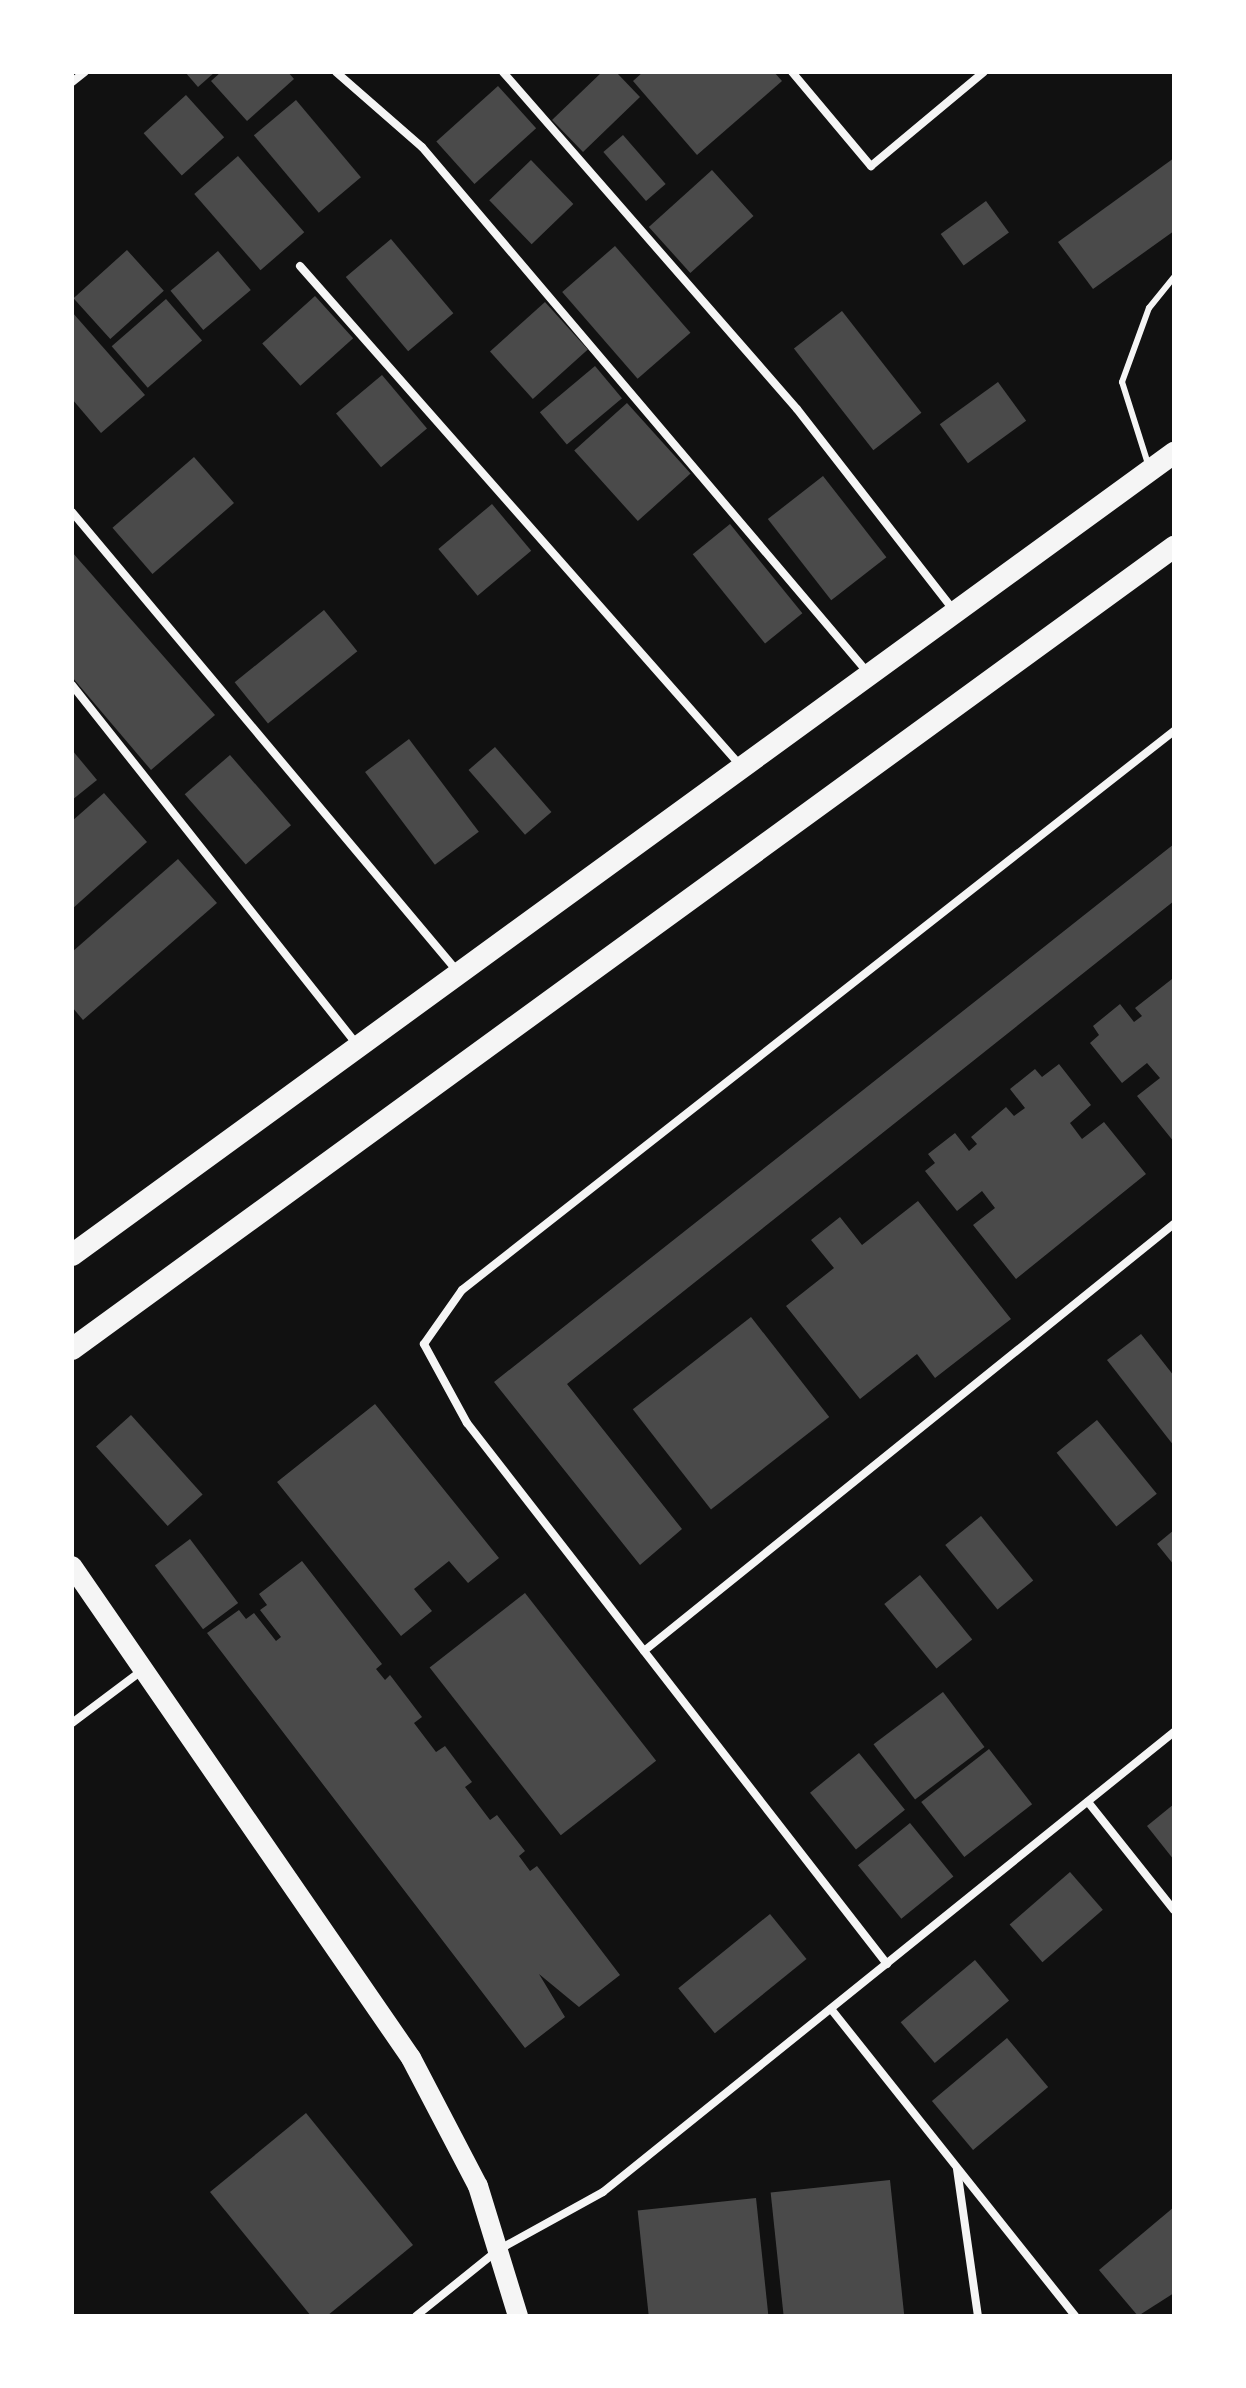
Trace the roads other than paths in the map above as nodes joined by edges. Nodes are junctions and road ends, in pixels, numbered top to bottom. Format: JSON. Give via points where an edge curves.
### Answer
{"nodes":[{"id":1,"x":85,"y":72,"type":"edge"},
{"id":2,"x":336,"y":72,"type":"edge"},
{"id":3,"x":503,"y":72,"type":"edge"},
{"id":4,"x":792,"y":72,"type":"edge"},
{"id":5,"x":984,"y":72,"type":"edge"},
{"id":6,"x":72,"y":82,"type":"edge"},
{"id":7,"x":300,"y":266,"type":"dead end"},
{"id":8,"x":1174,"y":277,"type":"edge"},
{"id":9,"x":1174,"y":453,"type":"edge"},
{"id":10,"x":1150,"y":470,"type":"junction"},
{"id":11,"x":72,"y":512,"type":"edge"},
{"id":12,"x":1174,"y":547,"type":"edge"},
{"id":13,"x":955,"y":612,"type":"junction"},
{"id":14,"x":869,"y":675,"type":"junction"},
{"id":15,"x":72,"y":685,"type":"edge"},
{"id":16,"x":1174,"y":731,"type":"edge"},
{"id":17,"x":739,"y":764,"type":"junction"},
{"id":18,"x":459,"y":973,"type":"junction"},
{"id":19,"x":358,"y":1046,"type":"junction"},
{"id":20,"x":1174,"y":1224,"type":"edge"},
{"id":21,"x":72,"y":1255,"type":"edge"},
{"id":22,"x":72,"y":1349,"type":"edge"},
{"id":23,"x":72,"y":1566,"type":"edge"},
{"id":24,"x":644,"y":1651,"type":"junction"},
{"id":25,"x":145,"y":1669,"type":"junction"},
{"id":26,"x":72,"y":1723,"type":"edge"},
{"id":27,"x":1174,"y":1732,"type":"edge"},
{"id":28,"x":1088,"y":1802,"type":"junction"},
{"id":29,"x":1174,"y":1910,"type":"edge"},
{"id":30,"x":887,"y":1964,"type":"junction"},
{"id":31,"x":831,"y":2009,"type":"junction"},
{"id":32,"x":957,"y":2168,"type":"junction"},
{"id":33,"x":498,"y":2250,"type":"junction"},
{"id":34,"x":416,"y":2316,"type":"edge"},
{"id":35,"x":518,"y":2316,"type":"edge"},
{"id":36,"x":978,"y":2316,"type":"edge"},
{"id":37,"x":1075,"y":2316,"type":"edge"}],
"edges":[{"from":1,"to":6,"type":"street"},
{"from":2,"to":14,"type":"street","via":[[422,147]]},
{"from":3,"to":13,"type":"street","via":[[797,409]]},
{"from":4,"to":5,"type":"street","via":[[871,166]]},
{"from":7,"to":17,"type":"street"},
{"from":8,"to":10,"type":"lane","via":[[1149,308],[1122,382]]},
{"from":9,"to":10,"type":"highway"},
{"from":10,"to":13,"type":"highway"},
{"from":11,"to":18,"type":"street"},
{"from":12,"to":22,"type":"highway"},
{"from":13,"to":14,"type":"highway"},
{"from":14,"to":17,"type":"highway"},
{"from":15,"to":19,"type":"street"},
{"from":16,"to":24,"type":"street","via":[[462,1290],[424,1344],[467,1423]]},
{"from":17,"to":18,"type":"highway"},
{"from":18,"to":19,"type":"highway"},
{"from":19,"to":21,"type":"highway"},
{"from":20,"to":24,"type":"street"},
{"from":23,"to":25,"type":"main road"},
{"from":24,"to":30,"type":"street"},
{"from":25,"to":26,"type":"street"},
{"from":25,"to":33,"type":"main road","via":[[411,2058],[478,2186]]},
{"from":27,"to":28,"type":"street"},
{"from":28,"to":29,"type":"street"},
{"from":28,"to":30,"type":"street"},
{"from":30,"to":31,"type":"street"},
{"from":31,"to":32,"type":"street"},
{"from":31,"to":33,"type":"street","via":[[603,2192]]},
{"from":32,"to":36,"type":"street"},
{"from":32,"to":37,"type":"street"},
{"from":33,"to":34,"type":"street"},
{"from":33,"to":35,"type":"main road"}]}
